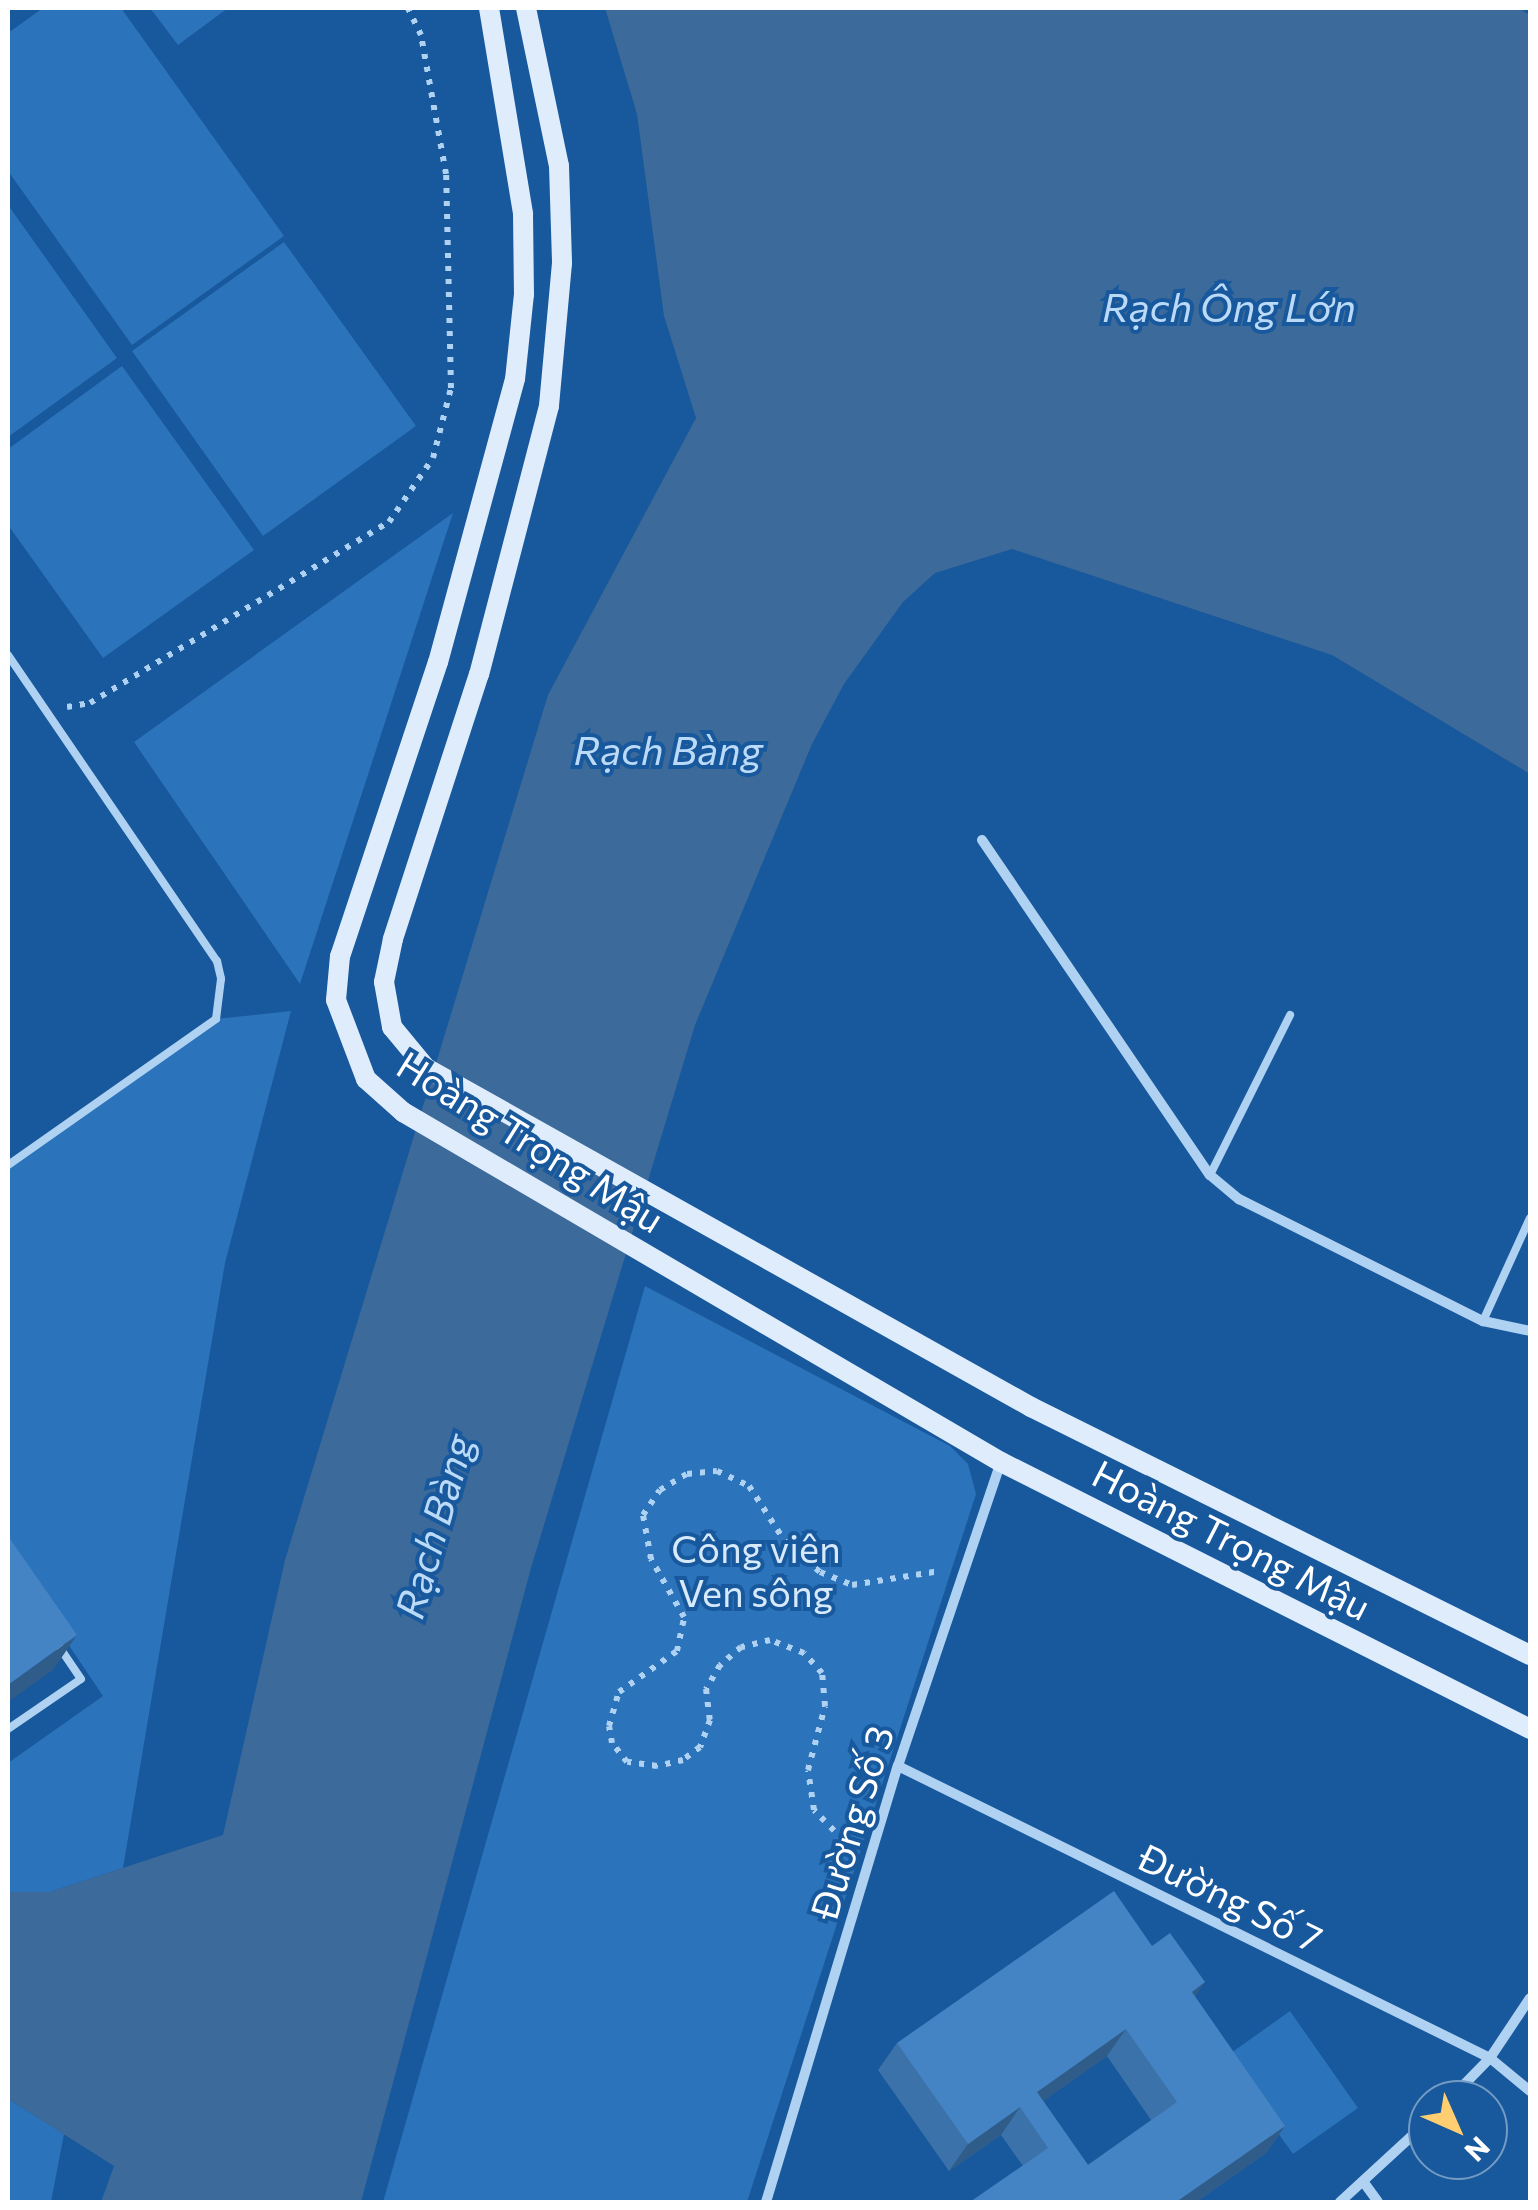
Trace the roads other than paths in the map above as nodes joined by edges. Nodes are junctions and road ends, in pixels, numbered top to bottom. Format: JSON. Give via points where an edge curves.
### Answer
{"nodes":[{"id":1,"x":488,"y":8,"type":"edge"},
{"id":2,"x":526,"y":8,"type":"edge"},
{"id":3,"x":8,"y":655,"type":"edge"},
{"id":4,"x":982,"y":840,"type":"dead end"},
{"id":5,"x":1290,"y":1015,"type":"dead end"},
{"id":6,"x":8,"y":1165,"type":"edge"},
{"id":7,"x":1210,"y":1176,"type":"junction"},
{"id":8,"x":1530,"y":1218,"type":"edge"},
{"id":9,"x":1483,"y":1322,"type":"junction"},
{"id":10,"x":1530,"y":1331,"type":"edge"},
{"id":11,"x":1001,"y":1462,"type":"junction"},
{"id":12,"x":50,"y":1633,"type":"edge"},
{"id":13,"x":1530,"y":1655,"type":"edge"},
{"id":14,"x":1530,"y":1728,"type":"edge"},
{"id":15,"x":8,"y":1730,"type":"edge"},
{"id":16,"x":898,"y":1766,"type":"junction"},
{"id":17,"x":1530,"y":1998,"type":"edge"},
{"id":18,"x":1490,"y":2058,"type":"junction"},
{"id":19,"x":1469,"y":2080,"type":"edge"},
{"id":20,"x":1530,"y":2091,"type":"edge"},
{"id":21,"x":1408,"y":2141,"type":"edge"},
{"id":22,"x":1366,"y":2184,"type":"junction"},
{"id":23,"x":766,"y":2202,"type":"edge"},
{"id":24,"x":1340,"y":2202,"type":"edge"},
{"id":25,"x":1378,"y":2202,"type":"edge"}],
"edges":[{"from":1,"to":11,"type":"main road","name":"Hoàng Trọng Mậu","via":[[516,148],[524,294],[515,379],[438,662],[340,956],[336,1000],[345,1040],[366,1079],[403,1112]]},
{"from":2,"to":13,"type":"main road","name":"Hoàng Trọng Mậu","via":[[559,166],[557,339],[532,488],[394,939],[384,982],[392,1027],[426,1068],[1031,1407]]},
{"from":3,"to":6,"type":"lane","via":[[217,961],[220,998],[216,1020]]},
{"from":4,"to":7,"type":"street"},
{"from":5,"to":7,"type":"lane"},
{"from":7,"to":9,"type":"street","via":[[1238,1199]]},
{"from":8,"to":9,"type":"lane"},
{"from":9,"to":10,"type":"street"},
{"from":11,"to":14,"type":"main road","name":"Hoàng Trọng Mậu"},
{"from":11,"to":16,"type":"street","name":"Đường Số 3"},
{"from":12,"to":15,"type":"lane","via":[[81,1679]]},
{"from":16,"to":18,"type":"street","name":"Đường Số 7"},
{"from":16,"to":23,"type":"street","name":"Đường Số 3"},
{"from":17,"to":18,"type":"street"},
{"from":18,"to":19,"type":"street"},
{"from":18,"to":20,"type":"street","name":"Đường Số 7"},
{"from":21,"to":22,"type":"street"},
{"from":22,"to":24,"type":"street"},
{"from":22,"to":25,"type":"street"}]}
